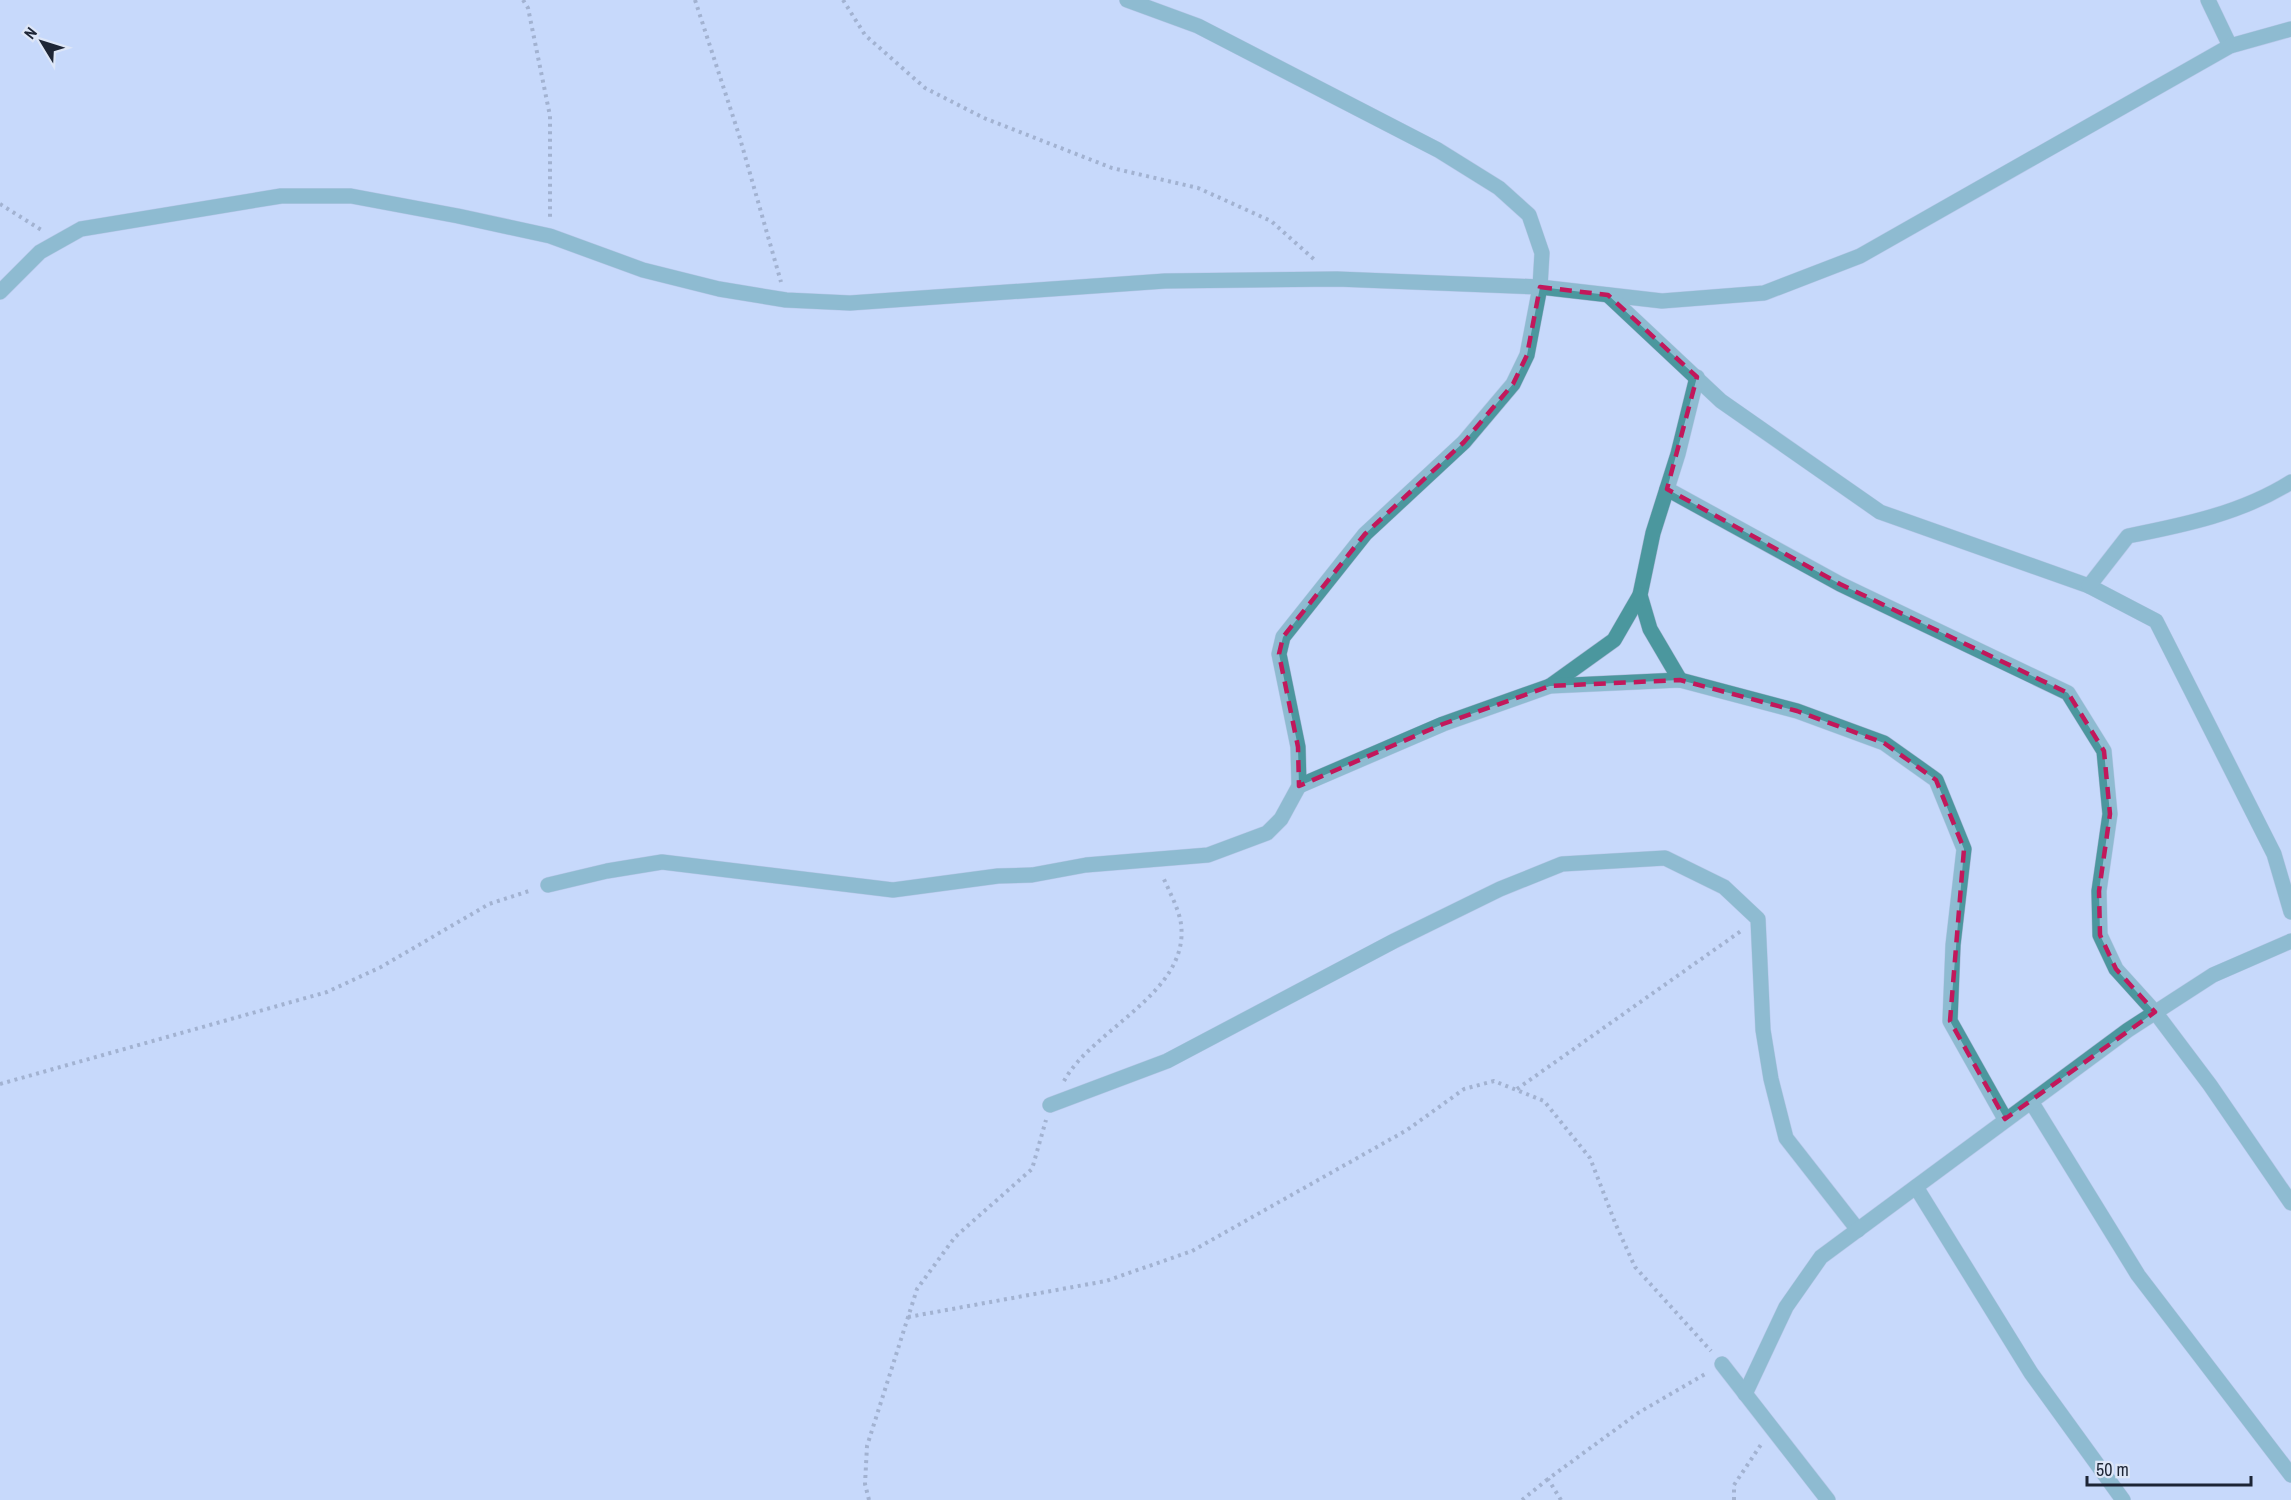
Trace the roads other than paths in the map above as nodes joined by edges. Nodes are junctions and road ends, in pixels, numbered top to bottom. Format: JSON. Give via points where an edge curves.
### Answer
{"nodes":[{"id":1,"x":1127,"y":0,"type":"edge"},
{"id":2,"x":2208,"y":0,"type":"edge"},
{"id":3,"x":2291,"y":29,"type":"edge"},
{"id":4,"x":2230,"y":46,"type":"junction"},
{"id":5,"x":1540,"y":287,"type":"junction"},
{"id":6,"x":0,"y":292,"type":"edge"},
{"id":7,"x":1608,"y":295,"type":"junction"},
{"id":8,"x":1696,"y":377,"type":"junction"},
{"id":9,"x":2291,"y":482,"type":"edge"},
{"id":10,"x":1667,"y":489,"type":"junction"},
{"id":11,"x":2089,"y":585,"type":"junction"},
{"id":12,"x":1640,"y":595,"type":"junction"},
{"id":13,"x":1680,"y":680,"type":"junction"},
{"id":14,"x":1550,"y":686,"type":"junction"},
{"id":15,"x":1299,"y":786,"type":"junction"},
{"id":16,"x":548,"y":885,"type":"road end"},
{"id":17,"x":2291,"y":912,"type":"edge"},
{"id":18,"x":2291,"y":941,"type":"edge"},
{"id":19,"x":2155,"y":1012,"type":"junction"},
{"id":20,"x":2032,"y":1102,"type":"junction"},
{"id":21,"x":1050,"y":1105,"type":"road end"},
{"id":22,"x":2005,"y":1119,"type":"junction"},
{"id":23,"x":1916,"y":1187,"type":"junction"},
{"id":24,"x":2291,"y":1203,"type":"edge"},
{"id":25,"x":1858,"y":1230,"type":"junction"},
{"id":26,"x":1722,"y":1364,"type":"road end"},
{"id":27,"x":1745,"y":1394,"type":"junction"},
{"id":28,"x":2291,"y":1474,"type":"edge"},
{"id":29,"x":1828,"y":1500,"type":"edge"},
{"id":30,"x":2123,"y":1500,"type":"edge"}],
"edges":[{"from":1,"to":5,"type":"street","via":[[1198,26],[1267,60],[1438,150],[1499,188],[1529,215],[1542,254]]},
{"from":2,"to":4,"type":"street"},
{"from":3,"to":4,"type":"street"},
{"from":4,"to":7,"type":"street","via":[[1860,256],[1764,293],[1662,301]]},
{"from":5,"to":6,"type":"street","via":[[1337,279],[1165,281],[850,303],[786,300],[643,270],[550,236],[351,196],[281,196],[81,229],[22,266]]},
{"from":5,"to":7,"type":"street"},
{"from":5,"to":15,"type":"street","via":[[1527,355],[1513,384],[1464,442],[1365,534],[1284,637],[1279,654],[1298,747]]},
{"from":7,"to":8,"type":"street"},
{"from":8,"to":10,"type":"street"},
{"from":8,"to":11,"type":"street","via":[[1721,401],[1880,512]]},
{"from":9,"to":11,"type":"street","via":[[2265,499],[2244,506],[2192,523],[2128,536]]},
{"from":10,"to":12,"type":"street"},
{"from":10,"to":19,"type":"street","via":[[1840,584],[2068,693],[2104,751],[2110,814],[2099,891],[2100,935],[2115,969]]},
{"from":11,"to":17,"type":"street","via":[[2156,621],[2274,854]]},
{"from":12,"to":13,"type":"street","via":[[1650,629]]},
{"from":12,"to":14,"type":"street","via":[[1614,640]]},
{"from":13,"to":14,"type":"street"},
{"from":13,"to":22,"type":"street","via":[[1797,711],[1884,743],[1936,780],[1964,849],[1953,945],[1950,1021]]},
{"from":14,"to":15,"type":"street","via":[[1443,724]]},
{"from":15,"to":16,"type":"street","via":[[1281,819],[1267,833],[1208,855],[1086,865],[893,890],[662,862]]},
{"from":18,"to":19,"type":"street","via":[[2213,975]]},
{"from":19,"to":20,"type":"street"},
{"from":19,"to":24,"type":"street"},
{"from":20,"to":22,"type":"street"},
{"from":20,"to":28,"type":"street","via":[[2138,1275]]},
{"from":21,"to":25,"type":"street","via":[[1167,1061],[1394,941],[1500,889],[1562,864],[1665,858],[1724,887],[1758,919],[1763,1030],[1786,1138]]},
{"from":22,"to":23,"type":"street"},
{"from":23,"to":25,"type":"street"},
{"from":23,"to":30,"type":"street","via":[[2031,1373]]},
{"from":25,"to":27,"type":"street","via":[[1821,1257],[1786,1307]]},
{"from":26,"to":27,"type":"street"},
{"from":27,"to":29,"type":"street"}]}
